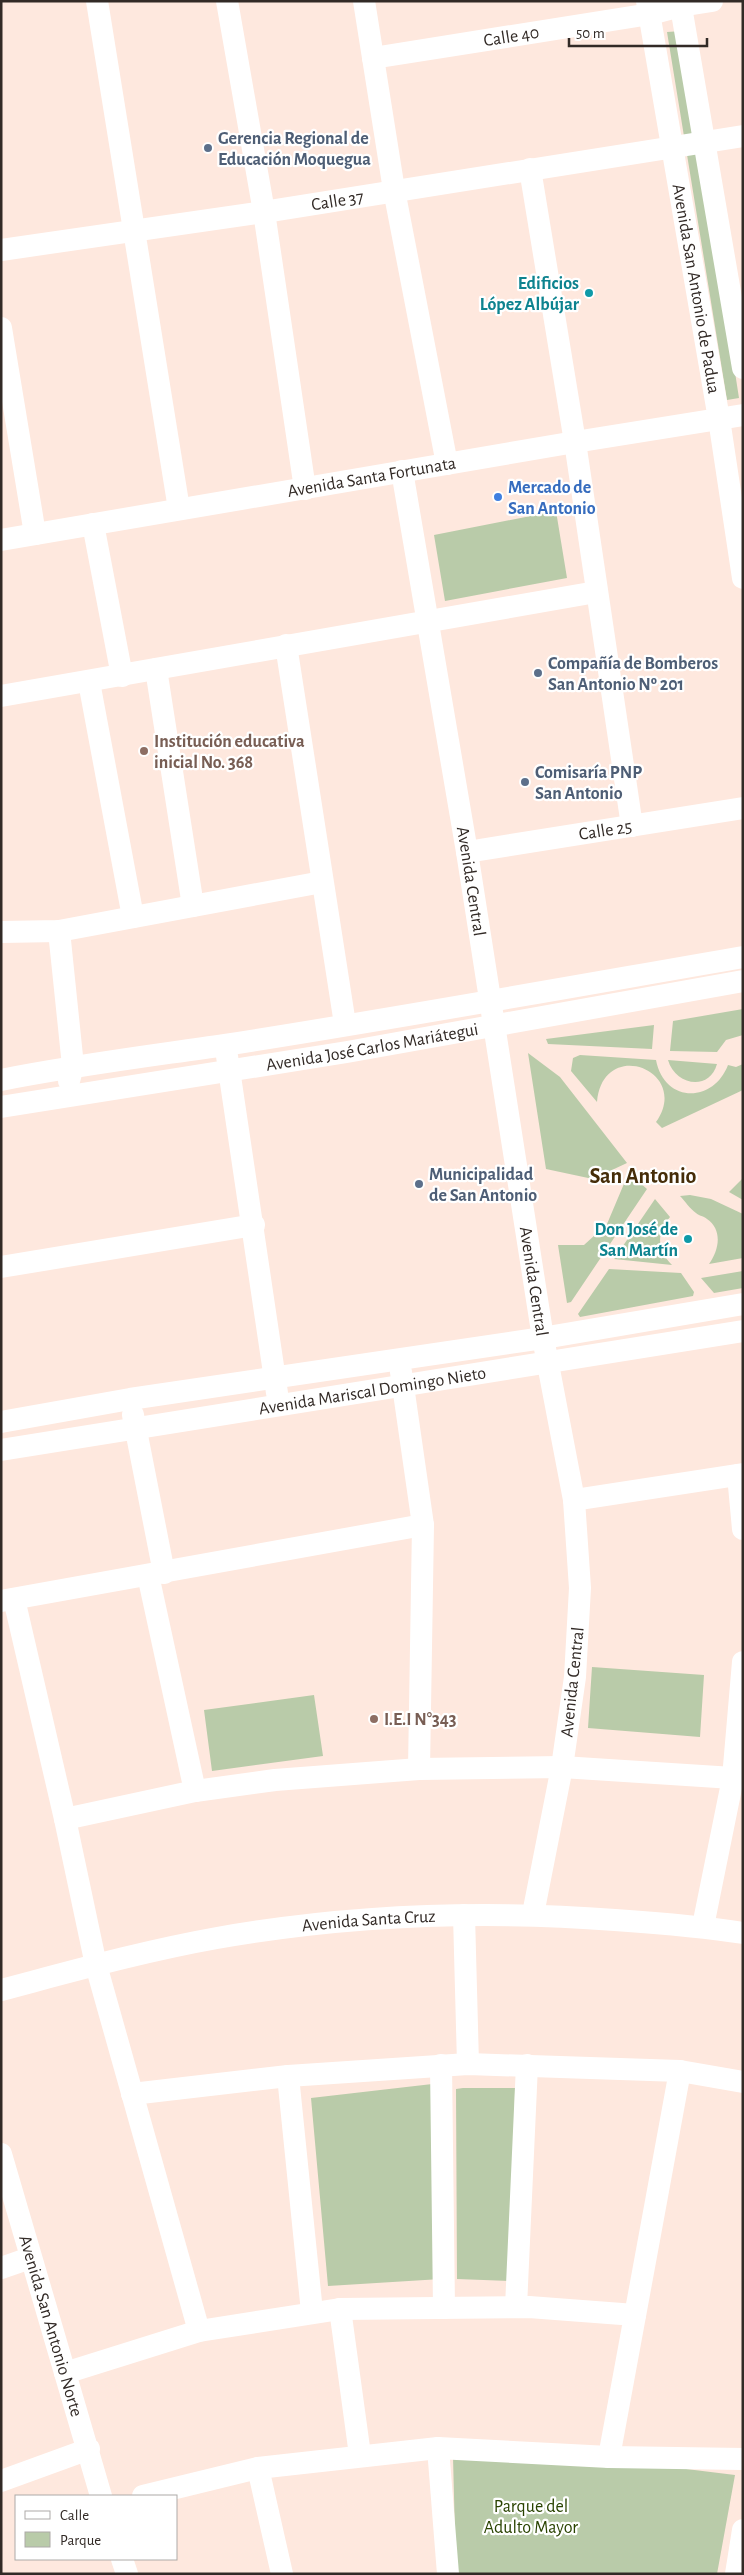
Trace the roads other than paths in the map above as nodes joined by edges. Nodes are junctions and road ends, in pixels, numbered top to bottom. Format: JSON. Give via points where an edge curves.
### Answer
{"nodes":[{"id":1,"x":97,"y":1,"type":"edge"},
{"id":2,"x":226,"y":1,"type":"edge"},
{"id":3,"x":364,"y":1,"type":"edge"},
{"id":4,"x":712,"y":1,"type":"edge"},
{"id":5,"x":680,"y":4,"type":"edge"},
{"id":6,"x":648,"y":8,"type":"edge"},
{"id":7,"x":373,"y":58,"type":"junction"},
{"id":8,"x":743,"y":136,"type":"edge"},
{"id":9,"x":703,"y":144,"type":"junction"},
{"id":10,"x":672,"y":146,"type":"junction"},
{"id":11,"x":530,"y":169,"type":"junction"},
{"id":12,"x":394,"y":190,"type":"junction"},
{"id":13,"x":264,"y":212,"type":"junction"},
{"id":14,"x":132,"y":232,"type":"junction"},
{"id":15,"x":1,"y":250,"type":"edge"},
{"id":16,"x":1,"y":328,"type":"edge"},
{"id":17,"x":743,"y":368,"type":"edge"},
{"id":18,"x":6,"y":388,"type":"edge"},
{"id":19,"x":743,"y":415,"type":"edge"},
{"id":20,"x":719,"y":419,"type":"junction"},
{"id":21,"x":575,"y":442,"type":"junction"},
{"id":22,"x":447,"y":464,"type":"junction"},
{"id":23,"x":402,"y":471,"type":"junction"},
{"id":24,"x":305,"y":488,"type":"junction"},
{"id":25,"x":179,"y":509,"type":"junction"},
{"id":26,"x":93,"y":524,"type":"junction"},
{"id":27,"x":35,"y":534,"type":"junction"},
{"id":28,"x":1,"y":540,"type":"edge"},
{"id":29,"x":742,"y":570,"type":"edge"},
{"id":30,"x":596,"y":592,"type":"junction"},
{"id":31,"x":428,"y":619,"type":"junction"},
{"id":32,"x":286,"y":645,"type":"junction"},
{"id":33,"x":156,"y":669,"type":"junction"},
{"id":34,"x":122,"y":676,"type":"junction"},
{"id":35,"x":89,"y":682,"type":"junction"},
{"id":36,"x":1,"y":696,"type":"edge"},
{"id":37,"x":743,"y":808,"type":"edge"},
{"id":38,"x":632,"y":826,"type":"junction"},
{"id":39,"x":467,"y":852,"type":"junction"},
{"id":40,"x":322,"y":882,"type":"junction"},
{"id":41,"x":193,"y":906,"type":"junction"},
{"id":42,"x":133,"y":917,"type":"junction"},
{"id":43,"x":59,"y":931,"type":"junction"},
{"id":44,"x":1,"y":932,"type":"edge"},
{"id":45,"x":743,"y":957,"type":"edge"},
{"id":46,"x":743,"y":981,"type":"edge"},
{"id":47,"x":490,"y":1002,"type":"junction"},
{"id":48,"x":345,"y":1024,"type":"junction"},
{"id":49,"x":493,"y":1025,"type":"junction"},
{"id":50,"x":226,"y":1044,"type":"junction"},
{"id":51,"x":73,"y":1066,"type":"junction"},
{"id":52,"x":229,"y":1071,"type":"junction"},
{"id":53,"x":1,"y":1080,"type":"edge"},
{"id":54,"x":65,"y":1096,"type":"junction"},
{"id":55,"x":1,"y":1108,"type":"edge"},
{"id":56,"x":254,"y":1225,"type":"junction"},
{"id":57,"x":1,"y":1266,"type":"edge"},
{"id":58,"x":743,"y":1304,"type":"edge"},
{"id":59,"x":743,"y":1331,"type":"edge"},
{"id":60,"x":542,"y":1338,"type":"junction"},
{"id":61,"x":398,"y":1359,"type":"junction"},
{"id":62,"x":547,"y":1364,"type":"junction"},
{"id":63,"x":335,"y":1369,"type":"junction"},
{"id":64,"x":275,"y":1379,"type":"junction"},
{"id":65,"x":404,"y":1386,"type":"junction"},
{"id":66,"x":338,"y":1397,"type":"junction"},
{"id":67,"x":130,"y":1399,"type":"junction"},
{"id":68,"x":278,"y":1406,"type":"junction"},
{"id":69,"x":1,"y":1422,"type":"edge"},
{"id":70,"x":136,"y":1430,"type":"junction"},
{"id":71,"x":1,"y":1450,"type":"edge"},
{"id":72,"x":740,"y":1474,"type":"edge"},
{"id":73,"x":574,"y":1500,"type":"junction"},
{"id":74,"x":424,"y":1525,"type":"junction"},
{"id":75,"x":743,"y":1529,"type":"edge"},
{"id":76,"x":156,"y":1574,"type":"junction"},
{"id":77,"x":8,"y":1600,"type":"edge"},
{"id":78,"x":743,"y":1662,"type":"edge"},
{"id":79,"x":562,"y":1767,"type":"junction"},
{"id":80,"x":420,"y":1769,"type":"junction"},
{"id":81,"x":733,"y":1778,"type":"junction"},
{"id":82,"x":194,"y":1791,"type":"junction"},
{"id":83,"x":65,"y":1819,"type":"junction"},
{"id":84,"x":533,"y":1914,"type":"junction"},
{"id":85,"x":464,"y":1915,"type":"junction"},
{"id":86,"x":703,"y":1926,"type":"junction"},
{"id":87,"x":743,"y":1933,"type":"edge"},
{"id":88,"x":96,"y":1965,"type":"junction"},
{"id":89,"x":1,"y":1990,"type":"edge"},
{"id":90,"x":468,"y":2064,"type":"junction"},
{"id":91,"x":441,"y":2065,"type":"junction"},
{"id":92,"x":527,"y":2065,"type":"junction"},
{"id":93,"x":680,"y":2070,"type":"junction"},
{"id":94,"x":288,"y":2076,"type":"junction"},
{"id":95,"x":743,"y":2082,"type":"edge"},
{"id":96,"x":132,"y":2094,"type":"junction"},
{"id":97,"x":1,"y":2154,"type":"edge"},
{"id":98,"x":30,"y":2258,"type":"junction"},
{"id":99,"x":1,"y":2268,"type":"edge"},
{"id":100,"x":516,"y":2307,"type":"junction"},
{"id":101,"x":444,"y":2308,"type":"junction"},
{"id":102,"x":340,"y":2309,"type":"junction"},
{"id":103,"x":312,"y":2312,"type":"junction"},
{"id":104,"x":635,"y":2315,"type":"junction"},
{"id":105,"x":199,"y":2331,"type":"junction"},
{"id":106,"x":66,"y":2373,"type":"junction"},
{"id":107,"x":438,"y":2448,"type":"junction"},
{"id":108,"x":89,"y":2449,"type":"junction"},
{"id":109,"x":360,"y":2455,"type":"junction"},
{"id":110,"x":609,"y":2457,"type":"junction"},
{"id":111,"x":743,"y":2459,"type":"edge"},
{"id":112,"x":258,"y":2468,"type":"junction"},
{"id":113,"x":1,"y":2482,"type":"edge"},
{"id":114,"x":101,"y":2495,"type":"edge"},
{"id":115,"x":147,"y":2495,"type":"edge"},
{"id":116,"x":743,"y":2530,"type":"edge"},
{"id":117,"x":122,"y":2560,"type":"edge"},
{"id":118,"x":127,"y":2574,"type":"edge"},
{"id":119,"x":282,"y":2574,"type":"edge"},
{"id":120,"x":448,"y":2574,"type":"edge"},
{"id":121,"x":736,"y":2574,"type":"edge"}],
"edges":[{"from":1,"to":14,"type":"street"},
{"from":2,"to":13,"type":"street"},
{"from":3,"to":7,"type":"street"},
{"from":4,"to":5,"type":"street","name":"Calle 40"},
{"from":5,"to":6,"type":"street","name":"Calle 40"},
{"from":5,"to":9,"type":"street","name":"Avenida San Antonio de Padua"},
{"from":6,"to":7,"type":"street","name":"Calle 40"},
{"from":6,"to":10,"type":"street","name":"Avenida San Antonio de Padua"},
{"from":7,"to":12,"type":"street"},
{"from":8,"to":9,"type":"street","name":"Calle 37"},
{"from":9,"to":10,"type":"street","name":"Calle 37"},
{"from":9,"to":17,"type":"street","name":"Avenida San Antonio de Padua"},
{"from":10,"to":11,"type":"street","name":"Calle 37"},
{"from":10,"to":20,"type":"street","name":"Avenida San Antonio de Padua"},
{"from":11,"to":12,"type":"street","name":"Calle 37"},
{"from":11,"to":21,"type":"street"},
{"from":12,"to":13,"type":"street","name":"Calle 37"},
{"from":12,"to":22,"type":"street"},
{"from":13,"to":14,"type":"street","name":"Calle 37"},
{"from":13,"to":24,"type":"street"},
{"from":14,"to":15,"type":"street","name":"Calle 37"},
{"from":14,"to":25,"type":"street"},
{"from":16,"to":18,"type":"street"},
{"from":18,"to":27,"type":"street"},
{"from":19,"to":20,"type":"street","name":"Avenida Santa Fortunata"},
{"from":20,"to":21,"type":"street","name":"Avenida Santa Fortunata"},
{"from":20,"to":29,"type":"street","name":"Avenida San Antonio de Padua"},
{"from":21,"to":22,"type":"street","name":"Avenida Santa Fortunata"},
{"from":21,"to":30,"type":"street"},
{"from":22,"to":23,"type":"street","name":"Avenida Santa Fortunata"},
{"from":23,"to":24,"type":"street","name":"Avenida Santa Fortunata"},
{"from":23,"to":31,"type":"street","name":"Avenida Central"},
{"from":24,"to":25,"type":"street","name":"Avenida Santa Fortunata"},
{"from":25,"to":26,"type":"street","name":"Avenida Santa Fortunata"},
{"from":26,"to":27,"type":"street","name":"Avenida Santa Fortunata"},
{"from":26,"to":34,"type":"street"},
{"from":27,"to":28,"type":"street","name":"Avenida Santa Fortunata"},
{"from":30,"to":31,"type":"street"},
{"from":30,"to":38,"type":"street"},
{"from":31,"to":32,"type":"street"},
{"from":31,"to":39,"type":"street","name":"Avenida Central"},
{"from":32,"to":33,"type":"street"},
{"from":32,"to":40,"type":"street"},
{"from":33,"to":34,"type":"street"},
{"from":33,"to":41,"type":"street"},
{"from":34,"to":35,"type":"street"},
{"from":35,"to":36,"type":"street"},
{"from":35,"to":42,"type":"street"},
{"from":37,"to":38,"type":"street","name":"Calle 25"},
{"from":38,"to":39,"type":"street","name":"Calle 25"},
{"from":39,"to":47,"type":"street","name":"Avenida Central"},
{"from":40,"to":41,"type":"street"},
{"from":40,"to":48,"type":"street"},
{"from":41,"to":42,"type":"street"},
{"from":42,"to":43,"type":"street"},
{"from":43,"to":44,"type":"street"},
{"from":43,"to":51,"type":"street"},
{"from":45,"to":47,"type":"street","name":"Avenida José Carlos Mariátegui"},
{"from":46,"to":49,"type":"street","name":"Avenida José Carlos Mariátegui"},
{"from":47,"to":48,"type":"street","name":"Avenida José Carlos Mariátegui"},
{"from":47,"to":49,"type":"street","name":"Avenida Central"},
{"from":48,"to":50,"type":"street","name":"Avenida José Carlos Mariátegui"},
{"from":49,"to":52,"type":"street","name":"Avenida José Carlos Mariátegui"},
{"from":49,"to":60,"type":"street","name":"Avenida Central"},
{"from":50,"to":51,"type":"street","name":"Avenida José Carlos Mariátegui"},
{"from":50,"to":52,"type":"street"},
{"from":51,"to":53,"type":"street","name":"Avenida José Carlos Mariátegui"},
{"from":51,"to":54,"type":"street"},
{"from":52,"to":54,"type":"street","name":"Avenida José Carlos Mariátegui"},
{"from":52,"to":56,"type":"street"},
{"from":54,"to":55,"type":"street","name":"Avenida José Carlos Mariátegui"},
{"from":56,"to":57,"type":"street"},
{"from":56,"to":64,"type":"street"},
{"from":58,"to":60,"type":"street","name":"Avenida Mariscal Domingo Nieto"},
{"from":59,"to":62,"type":"street","name":"Avenida Mariscal Domingo Nieto"},
{"from":60,"to":61,"type":"street","name":"Avenida Mariscal Domingo Nieto"},
{"from":60,"to":62,"type":"street","name":"Avenida Central"},
{"from":61,"to":63,"type":"street","name":"Avenida Mariscal Domingo Nieto"},
{"from":61,"to":65,"type":"street"},
{"from":62,"to":65,"type":"street","name":"Avenida Mariscal Domingo Nieto"},
{"from":62,"to":73,"type":"street","name":"Avenida Central"},
{"from":63,"to":64,"type":"street","name":"Avenida Mariscal Domingo Nieto"},
{"from":63,"to":66,"type":"street"},
{"from":64,"to":67,"type":"street","name":"Avenida Mariscal Domingo Nieto"},
{"from":64,"to":68,"type":"street"},
{"from":65,"to":66,"type":"street","name":"Avenida Mariscal Domingo Nieto"},
{"from":65,"to":74,"type":"street"},
{"from":66,"to":68,"type":"street","name":"Avenida Mariscal Domingo Nieto"},
{"from":67,"to":69,"type":"street","name":"Avenida Mariscal Domingo Nieto"},
{"from":67,"to":70,"type":"street"},
{"from":68,"to":70,"type":"street","name":"Avenida Mariscal Domingo Nieto"},
{"from":70,"to":71,"type":"street","name":"Avenida Mariscal Domingo Nieto"},
{"from":70,"to":76,"type":"street"},
{"from":72,"to":73,"type":"street"},
{"from":72,"to":75,"type":"street"},
{"from":73,"to":79,"type":"street","name":"Avenida Central","via":[[580,1588],[575,1677]]},
{"from":74,"to":76,"type":"street"},
{"from":74,"to":80,"type":"street"},
{"from":76,"to":77,"type":"street"},
{"from":76,"to":82,"type":"street"},
{"from":77,"to":83,"type":"street"},
{"from":78,"to":81,"type":"street"},
{"from":79,"to":80,"type":"street"},
{"from":79,"to":81,"type":"street"},
{"from":79,"to":84,"type":"street","name":"Avenida Central"},
{"from":80,"to":82,"type":"street","via":[[275,1780]]},
{"from":81,"to":86,"type":"street"},
{"from":82,"to":83,"type":"street"},
{"from":83,"to":88,"type":"street"},
{"from":84,"to":85,"type":"street","name":"Avenida Santa Cruz"},
{"from":84,"to":86,"type":"street","name":"Avenida Santa Cruz"},
{"from":85,"to":88,"type":"street","name":"Avenida Santa Cruz","via":[[304,1926],[217,1938]]},
{"from":85,"to":90,"type":"street"},
{"from":86,"to":87,"type":"street","name":"Avenida Santa Cruz"},
{"from":88,"to":89,"type":"street","name":"Avenida Santa Cruz"},
{"from":88,"to":96,"type":"street"},
{"from":90,"to":91,"type":"street"},
{"from":90,"to":92,"type":"street"},
{"from":91,"to":94,"type":"street"},
{"from":91,"to":101,"type":"street"},
{"from":92,"to":93,"type":"street"},
{"from":92,"to":100,"type":"street"},
{"from":93,"to":95,"type":"street"},
{"from":93,"to":104,"type":"street"},
{"from":94,"to":96,"type":"street"},
{"from":94,"to":103,"type":"street"},
{"from":96,"to":105,"type":"street"},
{"from":97,"to":98,"type":"street","name":"Avenida San Antonio Norte"},
{"from":98,"to":99,"type":"street"},
{"from":98,"to":106,"type":"street","name":"Avenida San Antonio Norte"},
{"from":100,"to":101,"type":"street"},
{"from":100,"to":104,"type":"street"},
{"from":101,"to":102,"type":"street"},
{"from":102,"to":103,"type":"street"},
{"from":102,"to":109,"type":"street"},
{"from":103,"to":105,"type":"street"},
{"from":104,"to":110,"type":"street"},
{"from":105,"to":106,"type":"street"},
{"from":106,"to":108,"type":"street","name":"Avenida San Antonio Norte"},
{"from":107,"to":109,"type":"street"},
{"from":107,"to":110,"type":"street"},
{"from":107,"to":120,"type":"street"},
{"from":108,"to":113,"type":"street"},
{"from":108,"to":114,"type":"street","name":"Avenida San Antonio Norte"},
{"from":109,"to":112,"type":"street"},
{"from":110,"to":111,"type":"street"},
{"from":112,"to":115,"type":"street"},
{"from":112,"to":119,"type":"street"},
{"from":116,"to":121,"type":"street"},
{"from":117,"to":118,"type":"street"}]}
